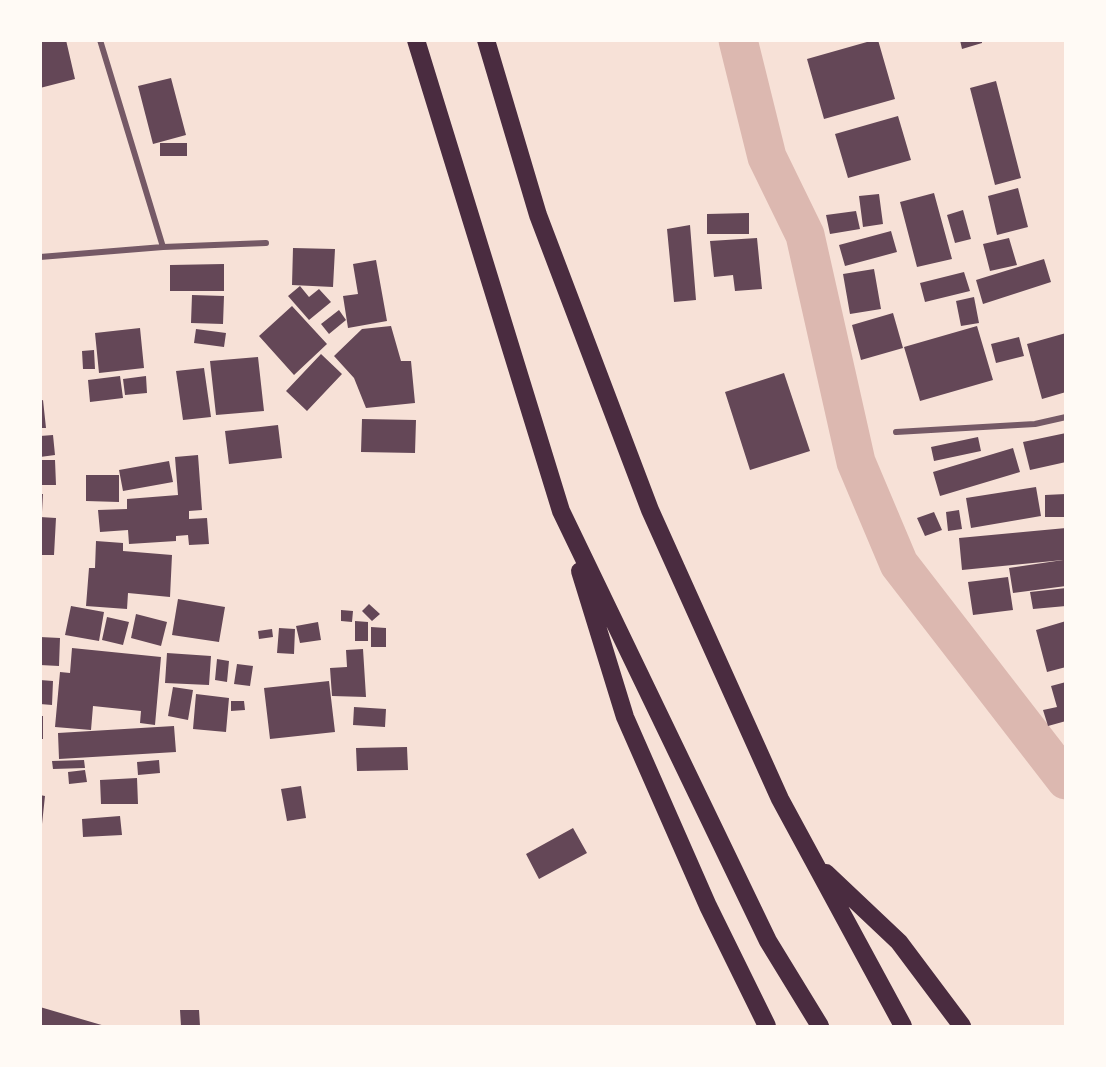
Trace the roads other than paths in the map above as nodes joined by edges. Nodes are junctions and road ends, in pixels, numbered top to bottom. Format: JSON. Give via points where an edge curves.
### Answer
{"nodes":[{"id":1,"x":100,"y":40,"type":"edge"},
{"id":2,"x":416,"y":40,"type":"edge"},
{"id":3,"x":486,"y":40,"type":"edge"},
{"id":4,"x":266,"y":243,"type":"dead end"},
{"id":5,"x":163,"y":247,"type":"junction"},
{"id":6,"x":40,"y":257,"type":"edge"},
{"id":7,"x":1065,"y":417,"type":"edge"},
{"id":8,"x":896,"y":432,"type":"dead end"},
{"id":9,"x":561,"y":511,"type":"junction"},
{"id":10,"x":814,"y":862,"type":"junction"},
{"id":11,"x":767,"y":1026,"type":"edge"},
{"id":12,"x":820,"y":1026,"type":"edge"},
{"id":13,"x":903,"y":1026,"type":"edge"},
{"id":14,"x":962,"y":1026,"type":"edge"}],
"edges":[{"from":1,"to":5,"type":"street"},
{"from":2,"to":9,"type":"highway"},
{"from":3,"to":10,"type":"highway","via":[[538,215],[650,510],[780,798]]},
{"from":4,"to":5,"type":"street"},
{"from":5,"to":6,"type":"street"},
{"from":7,"to":8,"type":"street","via":[[1035,424]]},
{"from":9,"to":11,"type":"highway","via":[[625,717],[708,906]]},
{"from":9,"to":12,"type":"highway","via":[[768,940]]},
{"from":10,"to":13,"type":"highway"},
{"from":10,"to":14,"type":"highway","via":[[898,942]]}]}
